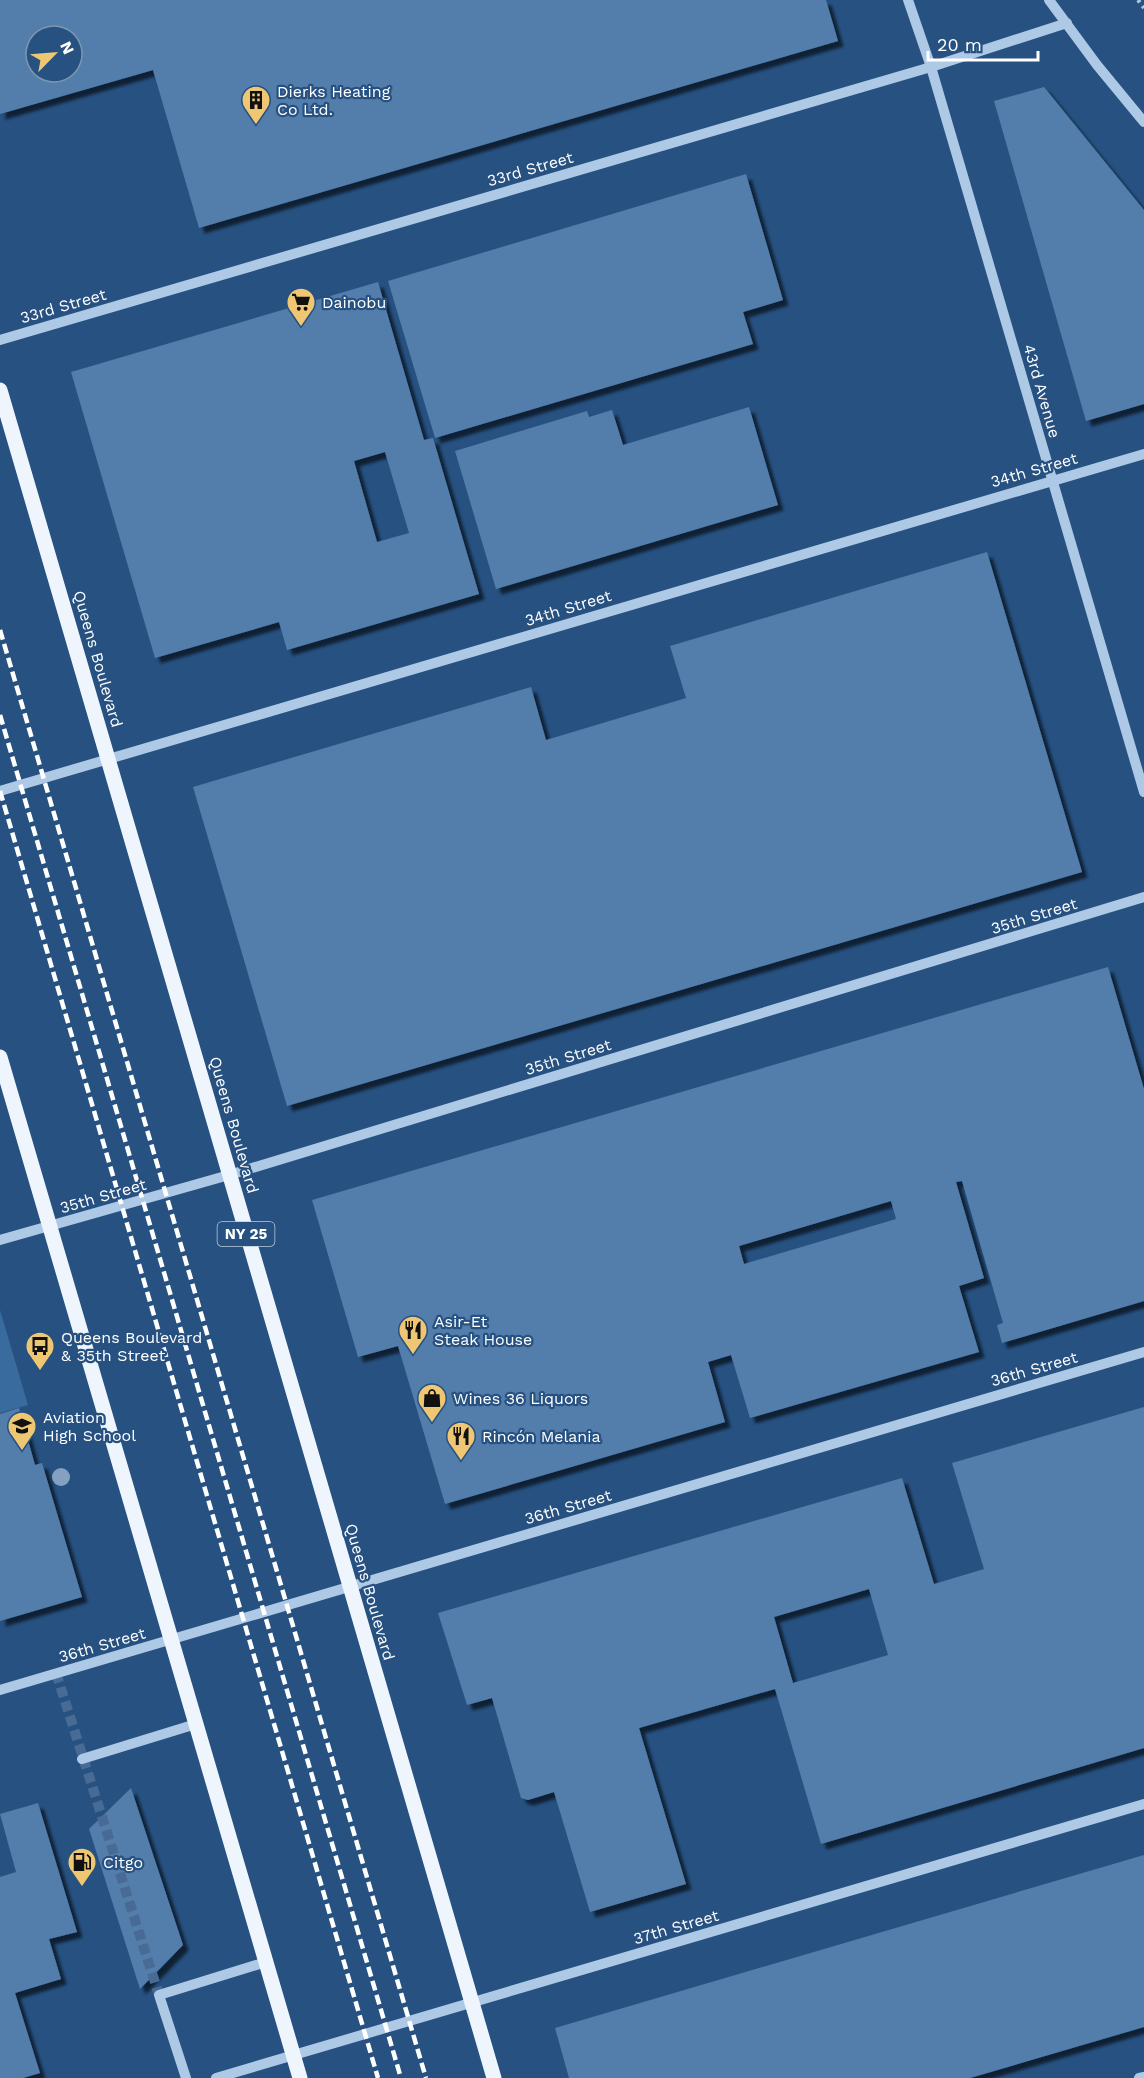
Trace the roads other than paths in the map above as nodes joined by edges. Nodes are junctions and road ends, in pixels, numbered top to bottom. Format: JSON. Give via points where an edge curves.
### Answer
{"nodes":[{"id":1,"x":908,"y":0,"type":"edge"},
{"id":2,"x":1049,"y":0,"type":"edge"},
{"id":3,"x":1067,"y":23,"type":"junction"},
{"id":4,"x":931,"y":67,"type":"junction"},
{"id":5,"x":1144,"y":122,"type":"edge"},
{"id":6,"x":0,"y":340,"type":"edge"},
{"id":7,"x":0,"y":390,"type":"edge"},
{"id":8,"x":1144,"y":454,"type":"edge"},
{"id":9,"x":1053,"y":480,"type":"junction"},
{"id":10,"x":109,"y":759,"type":"junction"},
{"id":11,"x":0,"y":791,"type":"edge"},
{"id":12,"x":1144,"y":792,"type":"edge"},
{"id":13,"x":1144,"y":897,"type":"edge"},
{"id":14,"x":0,"y":1057,"type":"edge"},
{"id":15,"x":230,"y":1175,"type":"junction"},
{"id":16,"x":49,"y":1226,"type":"junction"},
{"id":17,"x":0,"y":1240,"type":"edge"},
{"id":18,"x":1144,"y":1352,"type":"edge"},
{"id":19,"x":350,"y":1587,"type":"junction"},
{"id":20,"x":172,"y":1640,"type":"junction"},
{"id":21,"x":0,"y":1690,"type":"edge"},
{"id":22,"x":195,"y":1724,"type":"junction"},
{"id":23,"x":82,"y":1759,"type":"dead end"},
{"id":24,"x":1144,"y":1804,"type":"edge"},
{"id":25,"x":266,"y":1962,"type":"junction"},
{"id":26,"x":472,"y":2003,"type":"junction"},
{"id":27,"x":293,"y":2054,"type":"junction"},
{"id":28,"x":1144,"y":2077,"type":"edge"},
{"id":29,"x":186,"y":2078,"type":"edge"},
{"id":30,"x":216,"y":2078,"type":"edge"},
{"id":31,"x":300,"y":2078,"type":"edge"},
{"id":32,"x":494,"y":2078,"type":"edge"},
{"id":33,"x":1139,"y":2078,"type":"edge"}],
"edges":[{"from":1,"to":4,"type":"street","name":"43rd Avenue"},
{"from":2,"to":3,"type":"street"},
{"from":3,"to":4,"type":"street","name":"33rd Street"},
{"from":3,"to":5,"type":"street"},
{"from":4,"to":6,"type":"street","name":"33rd Street"},
{"from":4,"to":9,"type":"street","name":"43rd Avenue"},
{"from":7,"to":10,"type":"main road","name":"Queens Boulevard","number":"NY 25"},
{"from":8,"to":9,"type":"street","name":"34th Street"},
{"from":9,"to":10,"type":"street","name":"34th Street"},
{"from":9,"to":12,"type":"street","name":"43rd Avenue"},
{"from":10,"to":11,"type":"street","name":"34th Street"},
{"from":10,"to":15,"type":"main road","name":"Queens Boulevard","number":"NY 25"},
{"from":13,"to":15,"type":"street","name":"35th Street"},
{"from":14,"to":16,"type":"main road"},
{"from":15,"to":16,"type":"street","name":"35th Street"},
{"from":15,"to":19,"type":"main road","name":"Queens Boulevard","number":"NY 25"},
{"from":16,"to":17,"type":"street","name":"35th Street"},
{"from":16,"to":20,"type":"main road"},
{"from":18,"to":19,"type":"street","name":"36th Street"},
{"from":19,"to":20,"type":"street","name":"36th Street"},
{"from":19,"to":26,"type":"main road","name":"Queens Boulevard","number":"NY 25"},
{"from":20,"to":21,"type":"street","name":"36th Street"},
{"from":20,"to":22,"type":"main road"},
{"from":22,"to":23,"type":"street"},
{"from":22,"to":25,"type":"main road"},
{"from":24,"to":26,"type":"street","name":"37th Street"},
{"from":25,"to":27,"type":"main road"},
{"from":25,"to":29,"type":"street","via":[[159,1995]]},
{"from":26,"to":27,"type":"street","name":"37th Street"},
{"from":26,"to":32,"type":"main road","name":"Queens Boulevard","number":"NY 25"},
{"from":27,"to":30,"type":"street","name":"37th Street"},
{"from":27,"to":31,"type":"main road"},
{"from":28,"to":33,"type":"street"}]}
